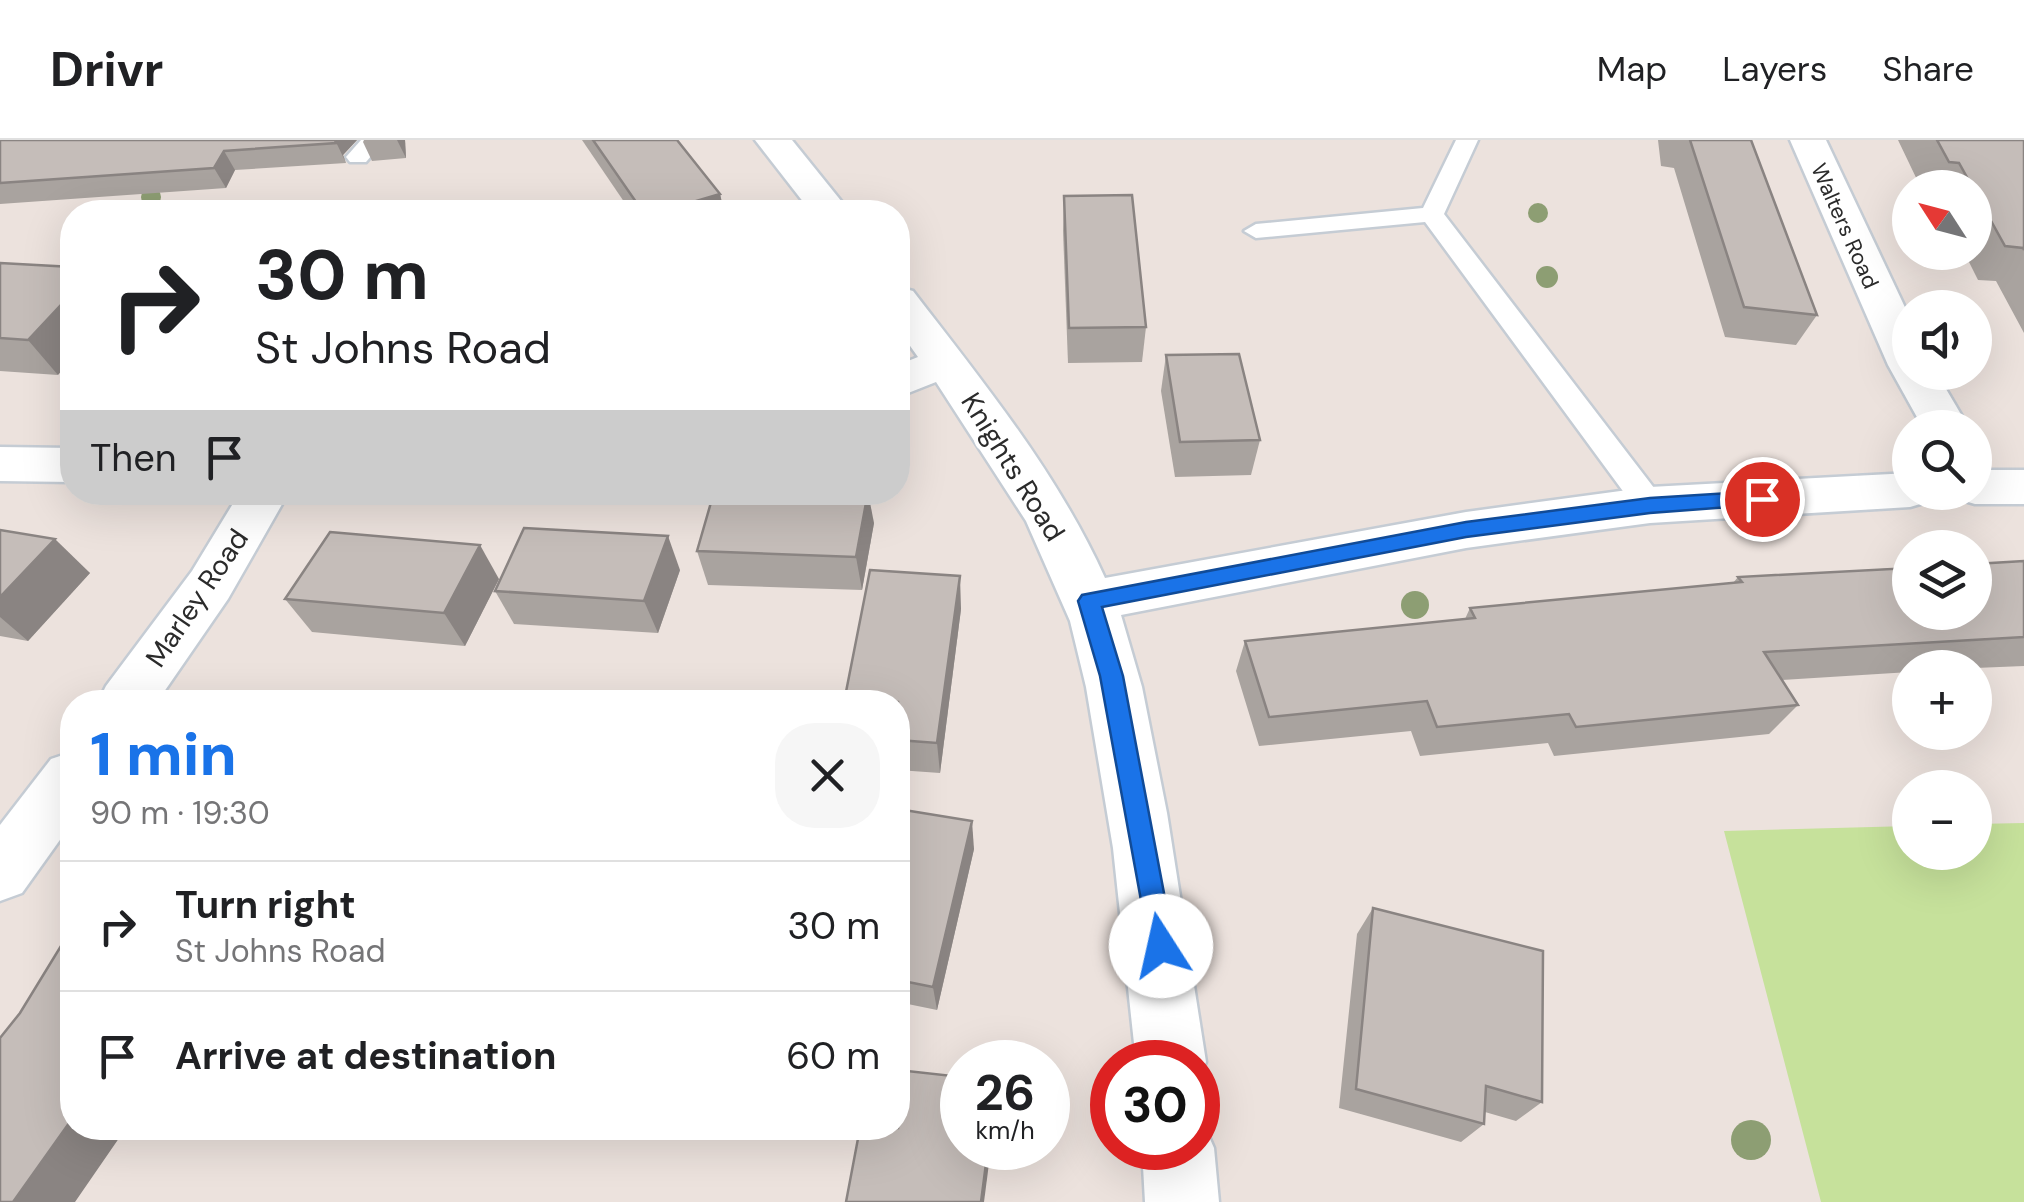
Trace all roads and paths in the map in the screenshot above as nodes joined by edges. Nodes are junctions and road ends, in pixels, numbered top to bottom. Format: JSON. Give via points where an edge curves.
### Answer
{"nodes":[{"id":1,"x":773,"y":140,"type":"edge"},
{"id":2,"x":1467,"y":140,"type":"edge"},
{"id":3,"x":1808,"y":140,"type":"edge"},
{"id":4,"x":821,"y":200,"type":"edge"},
{"id":5,"x":1432,"y":214,"type":"junction"},
{"id":6,"x":1256,"y":231,"type":"dead end"},
{"id":7,"x":1892,"y":325,"type":"edge"},
{"id":8,"x":910,"y":338,"type":"edge"},
{"id":9,"x":921,"y":372,"type":"edge"},
{"id":10,"x":0,"y":464,"type":"edge"},
{"id":11,"x":60,"y":465,"type":"edge"},
{"id":12,"x":1892,"y":491,"type":"edge"},
{"id":13,"x":257,"y":505,"type":"edge"},
{"id":14,"x":1650,"y":505,"type":"junction"},
{"id":15,"x":1089,"y":601,"type":"junction"},
{"id":16,"x":135,"y":690,"type":"edge"},
{"id":17,"x":60,"y":792,"type":"edge"},
{"id":18,"x":0,"y":873,"type":"edge"},
{"id":19,"x":1169,"y":1040,"type":"edge"},
{"id":20,"x":1180,"y":1170,"type":"edge"},
{"id":21,"x":1182,"y":1202,"type":"edge"}],
"edges":[{"from":1,"to":4,"type":"street"},
{"from":2,"to":5,"type":"lane"},
{"from":3,"to":7,"type":"street","name":"Walters Road"},
{"from":5,"to":6,"type":"lane"},
{"from":5,"to":14,"type":"lane"},
{"from":8,"to":9,"type":"street","name":"Knights Road"},
{"from":9,"to":15,"type":"street","name":"Knights Road","via":[[1038,498]]},
{"from":10,"to":11,"type":"street"},
{"from":12,"to":14,"type":"street"},
{"from":13,"to":16,"type":"street","name":"Marley Road"},
{"from":14,"to":15,"type":"street","via":[[1466,530]]},
{"from":15,"to":19,"type":"street","name":"Knights Road","via":[[1112,676],[1161,946]]},
{"from":17,"to":18,"type":"street"},
{"from":20,"to":21,"type":"street"}]}
